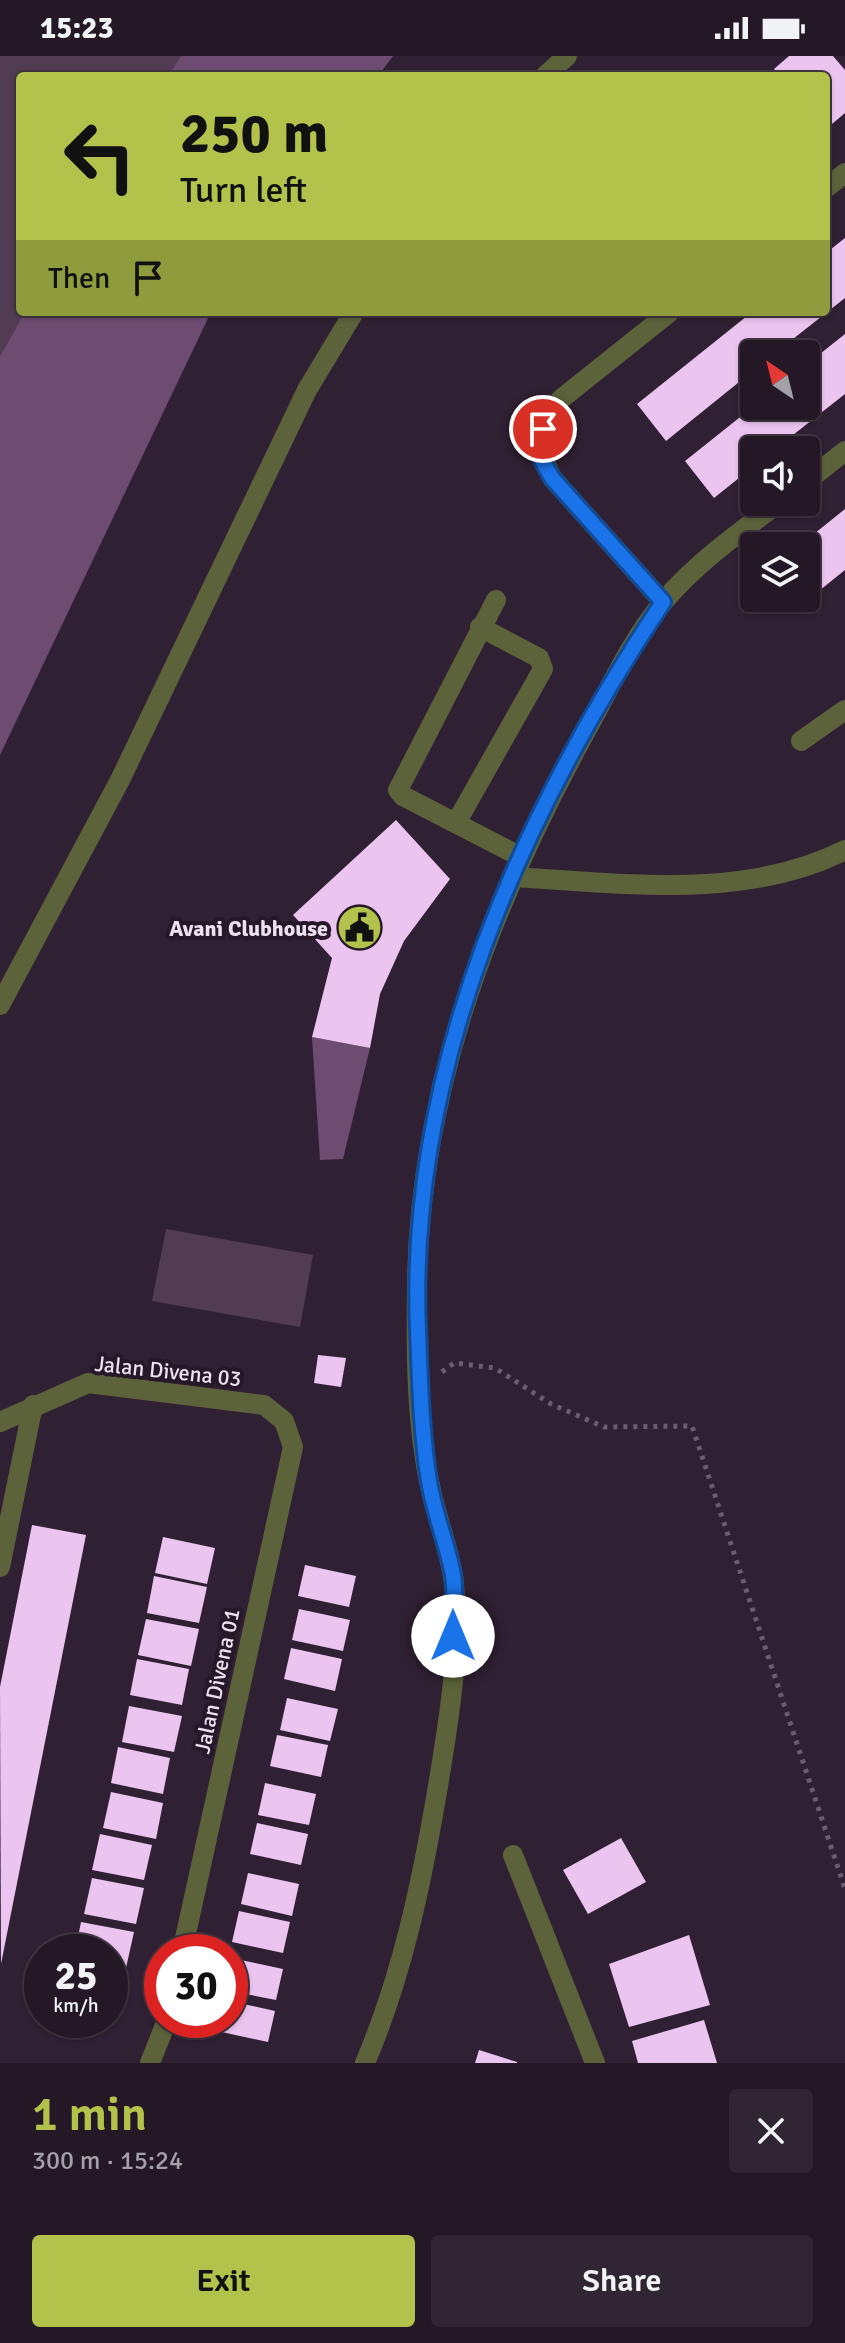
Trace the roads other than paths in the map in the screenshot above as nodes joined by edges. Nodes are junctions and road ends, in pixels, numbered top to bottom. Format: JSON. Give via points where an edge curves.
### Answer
{"nodes":[{"id":1,"x":567,"y":56,"type":"edge"},
{"id":2,"x":549,"y":72,"type":"edge"},
{"id":3,"x":352,"y":316,"type":"edge"},
{"id":4,"x":665,"y":316,"type":"edge"},
{"id":5,"x":845,"y":451,"type":"edge"},
{"id":6,"x":820,"y":471,"type":"edge"},
{"id":7,"x":762,"y":516,"type":"edge"},
{"id":8,"x":496,"y":600,"type":"dead end"},
{"id":9,"x":663,"y":602,"type":"junction"},
{"id":10,"x":480,"y":627,"type":"junction"},
{"id":11,"x":845,"y":710,"type":"edge"},
{"id":12,"x":801,"y":741,"type":"dead end"},
{"id":13,"x":456,"y":823,"type":"junction"},
{"id":14,"x":845,"y":850,"type":"edge"},
{"id":15,"x":521,"y":857,"type":"junction"},
{"id":16,"x":513,"y":877,"type":"junction"},
{"id":17,"x":0,"y":1005,"type":"edge"},
{"id":18,"x":33,"y":1405,"type":"junction"},
{"id":19,"x":284,"y":1421,"type":"joint"},
{"id":20,"x":0,"y":1422,"type":"edge"},
{"id":21,"x":0,"y":1567,"type":"edge"},
{"id":22,"x":513,"y":1855,"type":"dead end"},
{"id":23,"x":186,"y":1934,"type":"edge"},
{"id":24,"x":160,"y":2038,"type":"edge"},
{"id":25,"x":150,"y":2063,"type":"edge"},
{"id":26,"x":365,"y":2063,"type":"edge"},
{"id":27,"x":595,"y":2063,"type":"edge"}],
"edges":[{"from":1,"to":2,"type":"street"},
{"from":3,"to":17,"type":"street","via":[[307,390],[120,780]]},
{"from":4,"to":9,"type":"street","via":[[561,399],[549,415],[541,445],[552,478]]},
{"from":5,"to":6,"type":"street"},
{"from":7,"to":9,"type":"street"},
{"from":8,"to":10,"type":"street"},
{"from":9,"to":15,"type":"street","via":[[624,662]]},
{"from":10,"to":13,"type":"street","via":[[398,786],[403,796]]},
{"from":10,"to":13,"type":"street","via":[[539,658],[543,669]]},
{"from":11,"to":12,"type":"street"},
{"from":13,"to":15,"type":"street"},
{"from":14,"to":16,"type":"street","via":[[801,869],[764,877],[672,885]]},
{"from":15,"to":16,"type":"street"},
{"from":16,"to":26,"type":"street","via":[[454,1032],[421,1213],[420,1390],[429,1481],[453,1577],[454,1694],[421,1888],[388,2010]]},
{"from":18,"to":19,"type":"street","name":"Jalan Divena 03","via":[[88,1383],[264,1405]]},
{"from":18,"to":20,"type":"street","name":"Jalan Divena 03"},
{"from":18,"to":21,"type":"street"},
{"from":19,"to":23,"type":"street","name":"Jalan Divena 01","via":[[293,1447]]},
{"from":22,"to":27,"type":"street"},
{"from":24,"to":25,"type":"street"}]}
